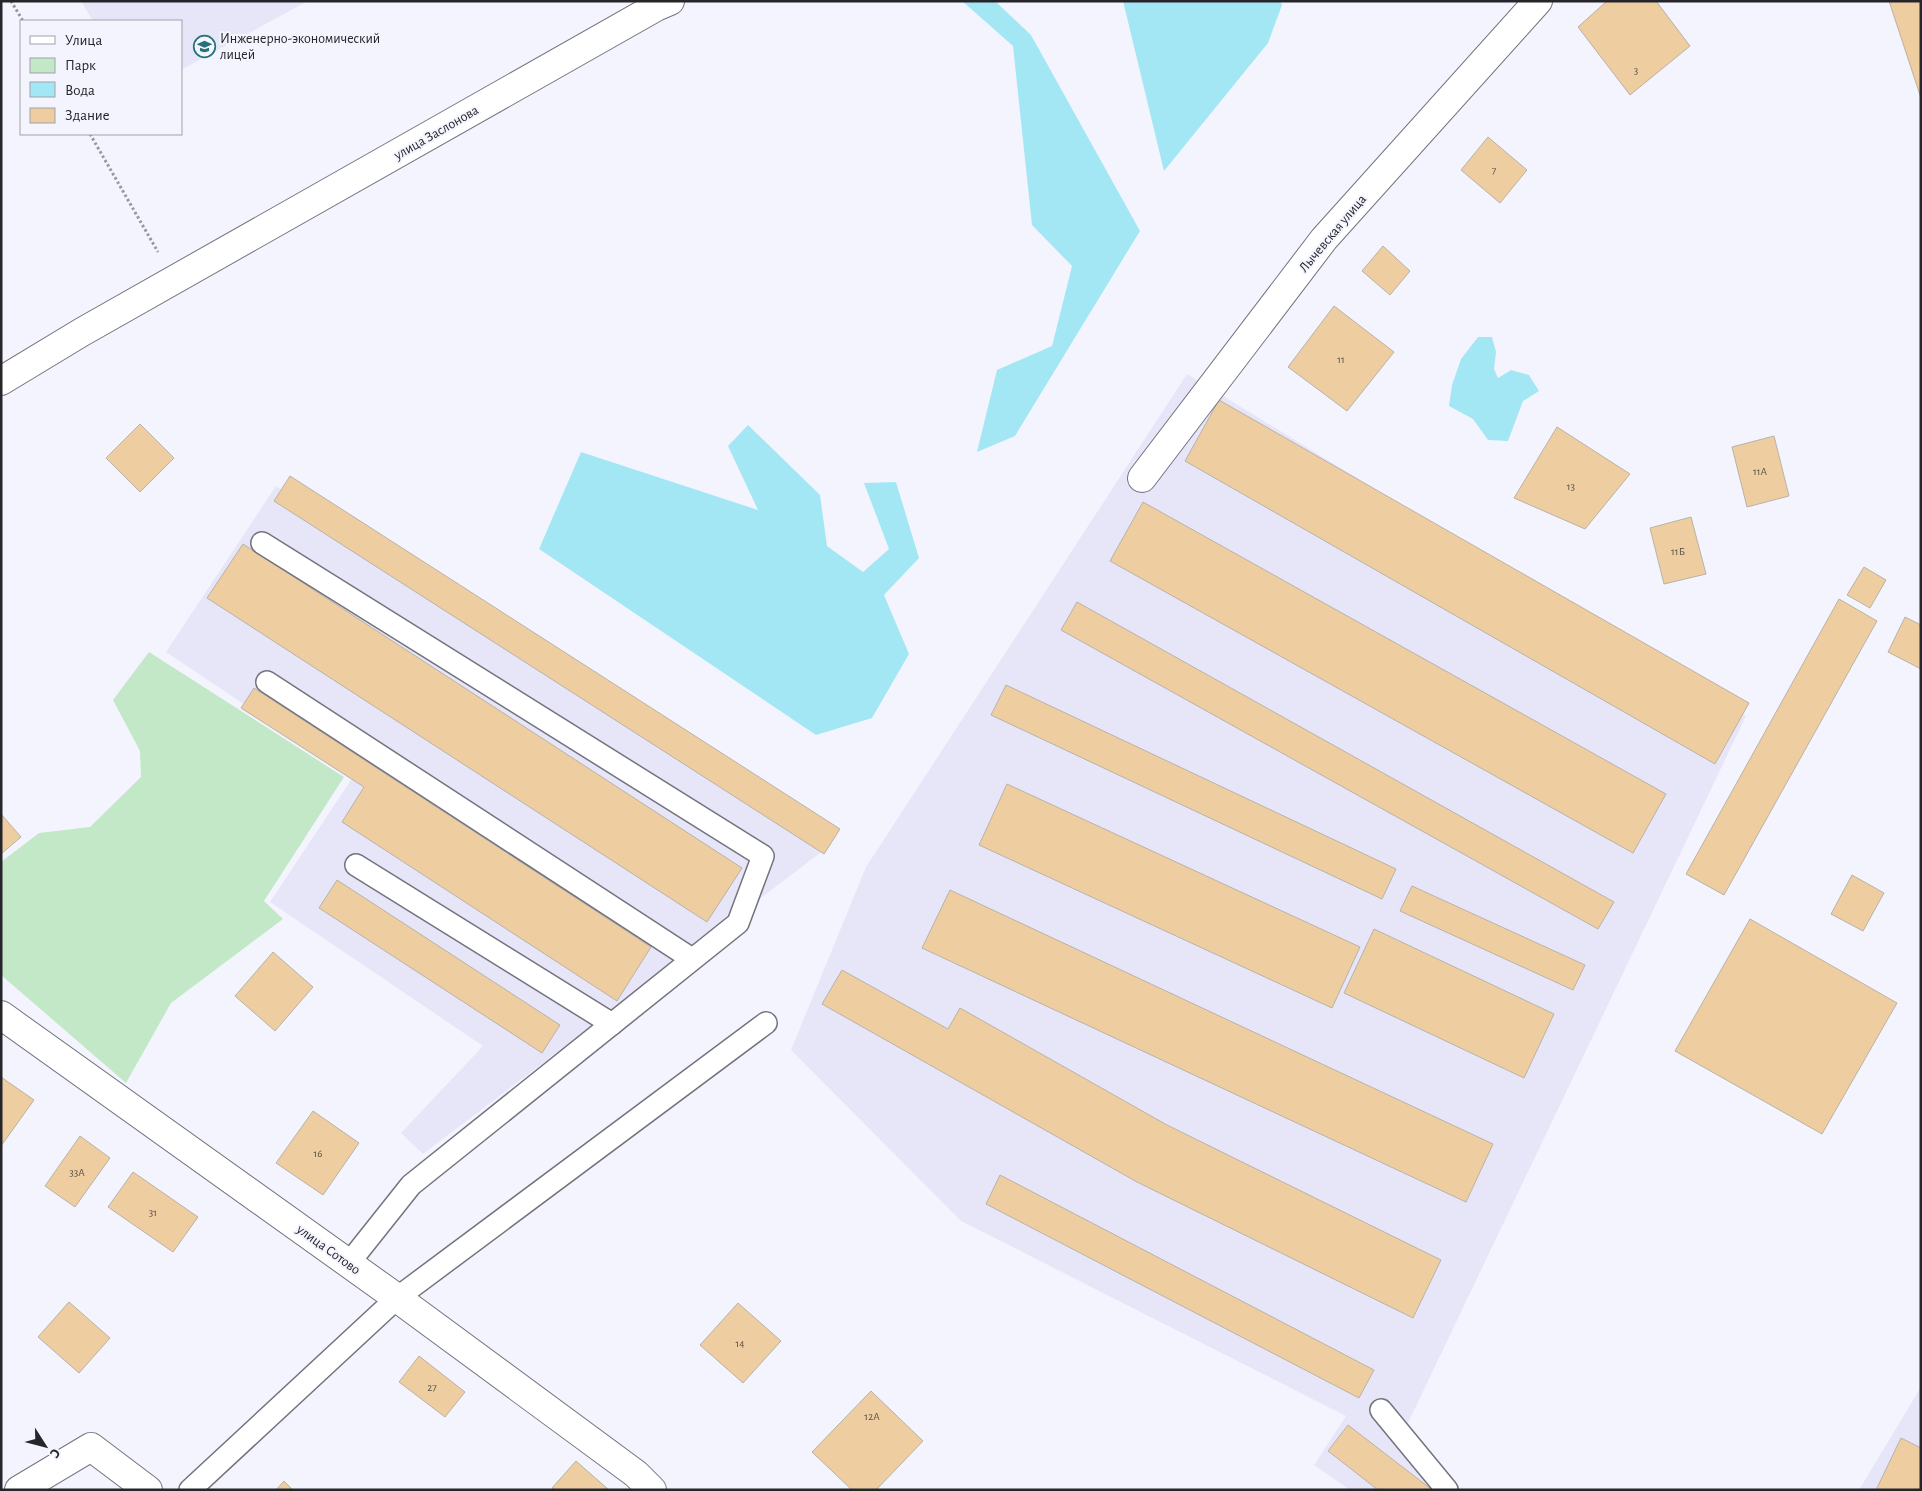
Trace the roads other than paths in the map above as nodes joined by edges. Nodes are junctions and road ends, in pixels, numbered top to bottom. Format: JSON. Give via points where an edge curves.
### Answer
{"nodes":[{"id":1,"x":670,"y":1,"type":"edge"},
{"id":2,"x":1538,"y":1,"type":"edge"},
{"id":3,"x":1,"y":382,"type":"edge"},
{"id":4,"x":1142,"y":478,"type":"dead end"},
{"id":5,"x":262,"y":543,"type":"dead end"},
{"id":6,"x":267,"y":682,"type":"dead end"},
{"id":7,"x":356,"y":865,"type":"dead end"},
{"id":8,"x":692,"y":960,"type":"junction"},
{"id":9,"x":1,"y":1015,"type":"edge"},
{"id":10,"x":766,"y":1023,"type":"dead end"},
{"id":11,"x":612,"y":1024,"type":"junction"},
{"id":12,"x":349,"y":1263,"type":"junction"},
{"id":13,"x":397,"y":1298,"type":"junction"},
{"id":14,"x":1381,"y":1410,"type":"dead end"},
{"id":15,"x":19,"y":1490,"type":"edge"},
{"id":16,"x":148,"y":1490,"type":"edge"},
{"id":17,"x":190,"y":1490,"type":"edge"},
{"id":18,"x":652,"y":1490,"type":"edge"},
{"id":19,"x":1447,"y":1490,"type":"edge"}],
"edges":[{"from":1,"to":3,"type":"street","name":"улица Заслонова","via":[[82,332]]},
{"from":2,"to":4,"type":"street","name":"Лычевская улица","via":[[1324,239]]},
{"from":5,"to":8,"type":"lane","via":[[764,856],[738,923]]},
{"from":6,"to":8,"type":"lane"},
{"from":7,"to":11,"type":"lane"},
{"from":8,"to":11,"type":"lane"},
{"from":9,"to":12,"type":"street","name":"улица Сотово"},
{"from":10,"to":13,"type":"lane"},
{"from":11,"to":12,"type":"lane","via":[[411,1185]]},
{"from":12,"to":13,"type":"street","name":"улица Сотово"},
{"from":13,"to":17,"type":"lane"},
{"from":13,"to":18,"type":"street","name":"улица Сотово","via":[[636,1474]]},
{"from":14,"to":19,"type":"lane"},
{"from":15,"to":16,"type":"street","via":[[91,1447]]}]}
